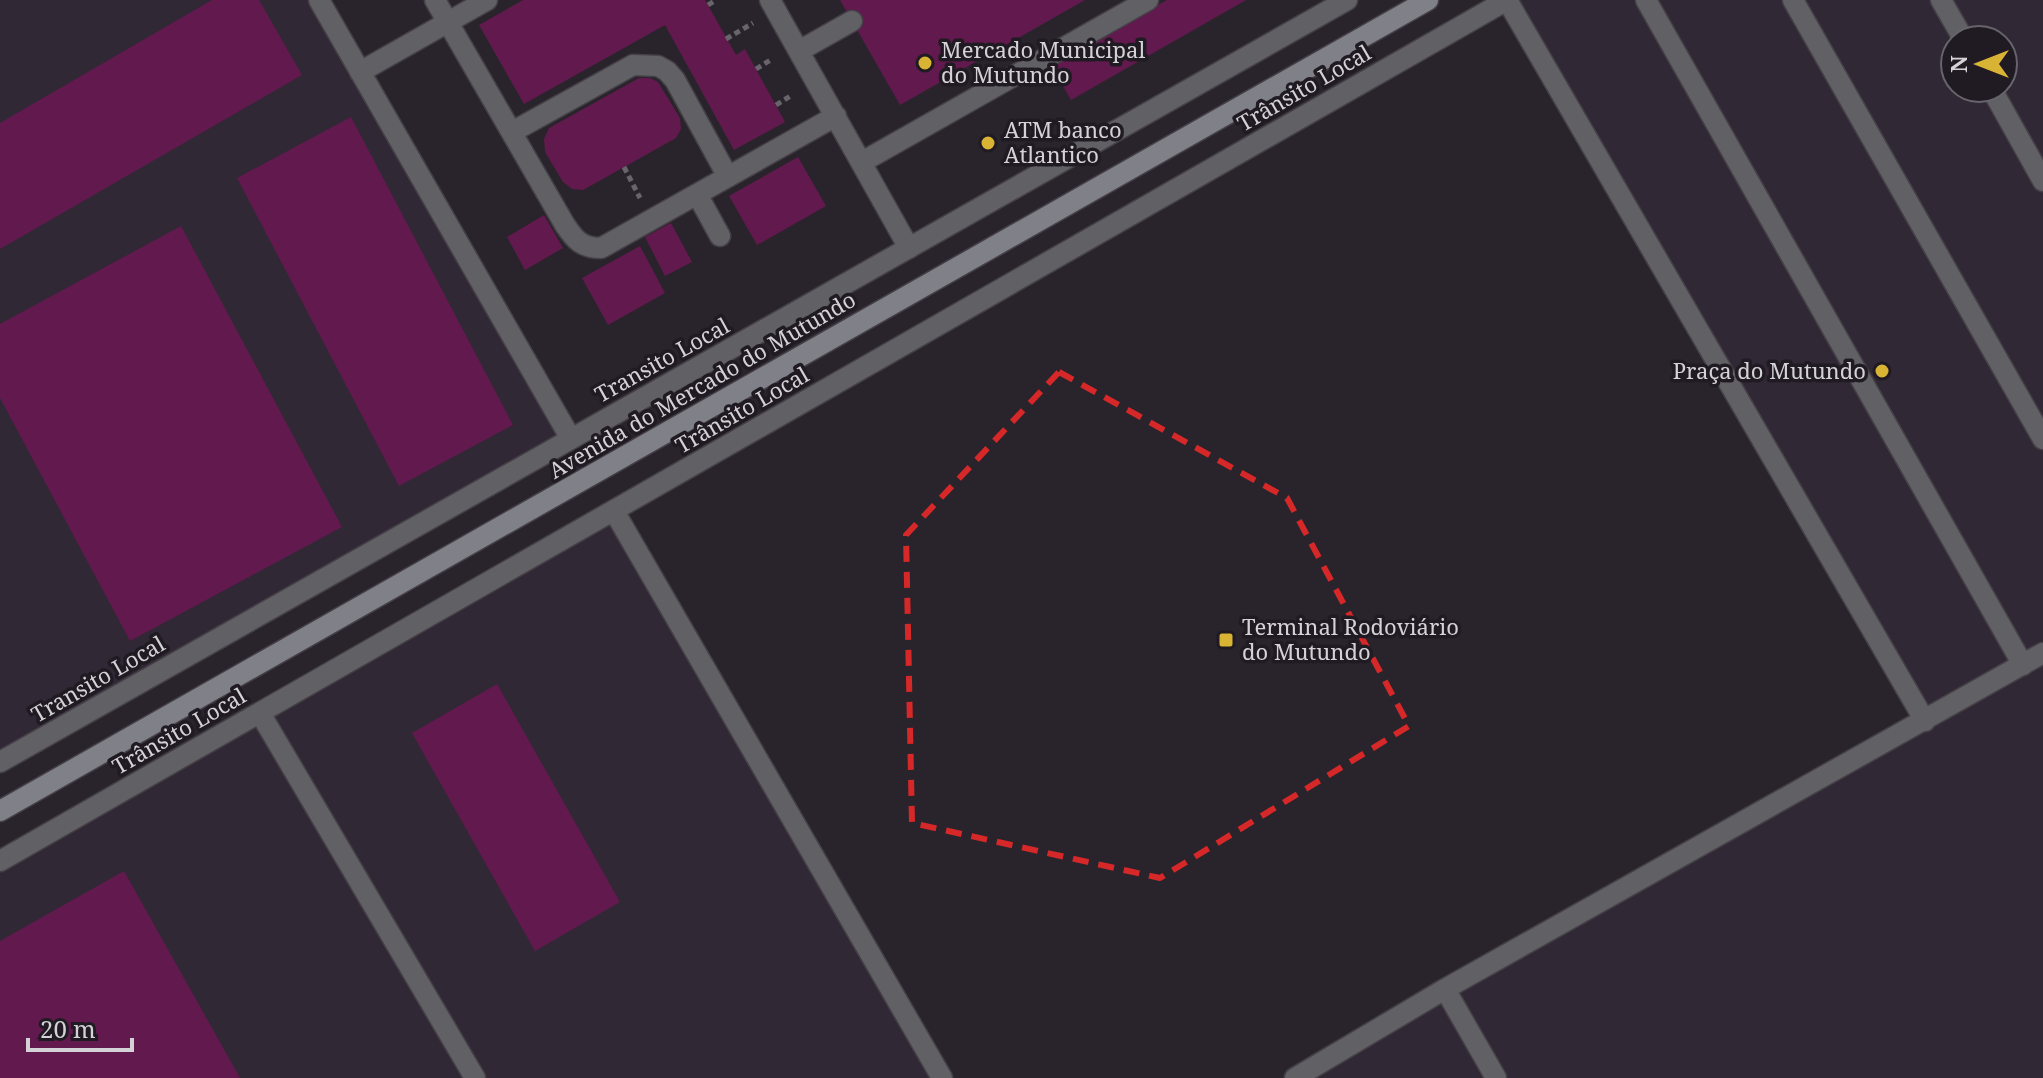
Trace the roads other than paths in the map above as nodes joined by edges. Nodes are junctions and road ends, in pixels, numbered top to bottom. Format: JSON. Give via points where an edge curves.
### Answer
{"nodes":[{"id":1,"x":319,"y":0,"type":"edge"},
{"id":2,"x":435,"y":0,"type":"edge"},
{"id":3,"x":487,"y":0,"type":"edge"},
{"id":4,"x":770,"y":0,"type":"edge"},
{"id":5,"x":1148,"y":0,"type":"edge"},
{"id":6,"x":1347,"y":0,"type":"edge"},
{"id":7,"x":1428,"y":0,"type":"edge"},
{"id":8,"x":1507,"y":0,"type":"edge"},
{"id":9,"x":1646,"y":0,"type":"edge"},
{"id":10,"x":1793,"y":0,"type":"edge"},
{"id":11,"x":1941,"y":0,"type":"edge"},
{"id":12,"x":852,"y":21,"type":"dead end"},
{"id":13,"x":448,"y":22,"type":"junction"},
{"id":14,"x":1955,"y":24,"type":"edge"},
{"id":15,"x":799,"y":51,"type":"junction"},
{"id":16,"x":360,"y":72,"type":"junction"},
{"id":17,"x":2000,"y":104,"type":"edge"},
{"id":18,"x":836,"y":116,"type":"junction"},
{"id":19,"x":512,"y":132,"type":"junction"},
{"id":20,"x":862,"y":162,"type":"junction"},
{"id":21,"x":728,"y":177,"type":"junction"},
{"id":22,"x":2043,"y":181,"type":"edge"},
{"id":23,"x":697,"y":194,"type":"junction"},
{"id":24,"x":720,"y":236,"type":"dead end"},
{"id":25,"x":909,"y":248,"type":"junction"},
{"id":26,"x":571,"y":439,"type":"junction"},
{"id":27,"x":2043,"y":439,"type":"edge"},
{"id":28,"x":614,"y":511,"type":"junction"},
{"id":29,"x":2043,"y":653,"type":"edge"},
{"id":30,"x":2023,"y":665,"type":"junction"},
{"id":31,"x":260,"y":713,"type":"junction"},
{"id":32,"x":1925,"y":721,"type":"junction"},
{"id":33,"x":0,"y":762,"type":"edge"},
{"id":34,"x":0,"y":811,"type":"edge"},
{"id":35,"x":0,"y":861,"type":"edge"},
{"id":36,"x":1445,"y":989,"type":"junction"},
{"id":37,"x":475,"y":1078,"type":"edge"},
{"id":38,"x":942,"y":1078,"type":"edge"},
{"id":39,"x":1295,"y":1078,"type":"edge"},
{"id":40,"x":1496,"y":1078,"type":"edge"}],
"edges":[{"from":1,"to":16,"type":"street"},
{"from":2,"to":13,"type":"street"},
{"from":3,"to":13,"type":"street"},
{"from":4,"to":15,"type":"street"},
{"from":5,"to":20,"type":"street"},
{"from":6,"to":25,"type":"street","name":"Transito Local"},
{"from":7,"to":34,"type":"main road","name":"Avenida do Mercado do Mutundo"},
{"from":8,"to":28,"type":"street","name":"Trânsito Local"},
{"from":8,"to":32,"type":"street"},
{"from":9,"to":30,"type":"street"},
{"from":10,"to":27,"type":"street"},
{"from":11,"to":14,"type":"street"},
{"from":12,"to":15,"type":"street"},
{"from":13,"to":16,"type":"street"},
{"from":13,"to":19,"type":"street"},
{"from":15,"to":18,"type":"street"},
{"from":16,"to":26,"type":"street"},
{"from":17,"to":22,"type":"street"},
{"from":18,"to":20,"type":"street"},
{"from":18,"to":21,"type":"street"},
{"from":19,"to":21,"type":"street","via":[[633,65],[658,66],[675,80]]},
{"from":19,"to":23,"type":"street","via":[[570,232],[589,248],[601,248]]},
{"from":20,"to":25,"type":"street"},
{"from":21,"to":23,"type":"street"},
{"from":23,"to":24,"type":"street"},
{"from":25,"to":26,"type":"street","name":"Transito Local"},
{"from":26,"to":33,"type":"street","name":"Transito Local"},
{"from":28,"to":31,"type":"street","name":"Trânsito Local"},
{"from":28,"to":38,"type":"street"},
{"from":29,"to":30,"type":"street"},
{"from":30,"to":32,"type":"street"},
{"from":31,"to":35,"type":"street","name":"Trânsito Local"},
{"from":31,"to":37,"type":"street"},
{"from":32,"to":36,"type":"street"},
{"from":36,"to":39,"type":"street"},
{"from":36,"to":40,"type":"street"}]}
